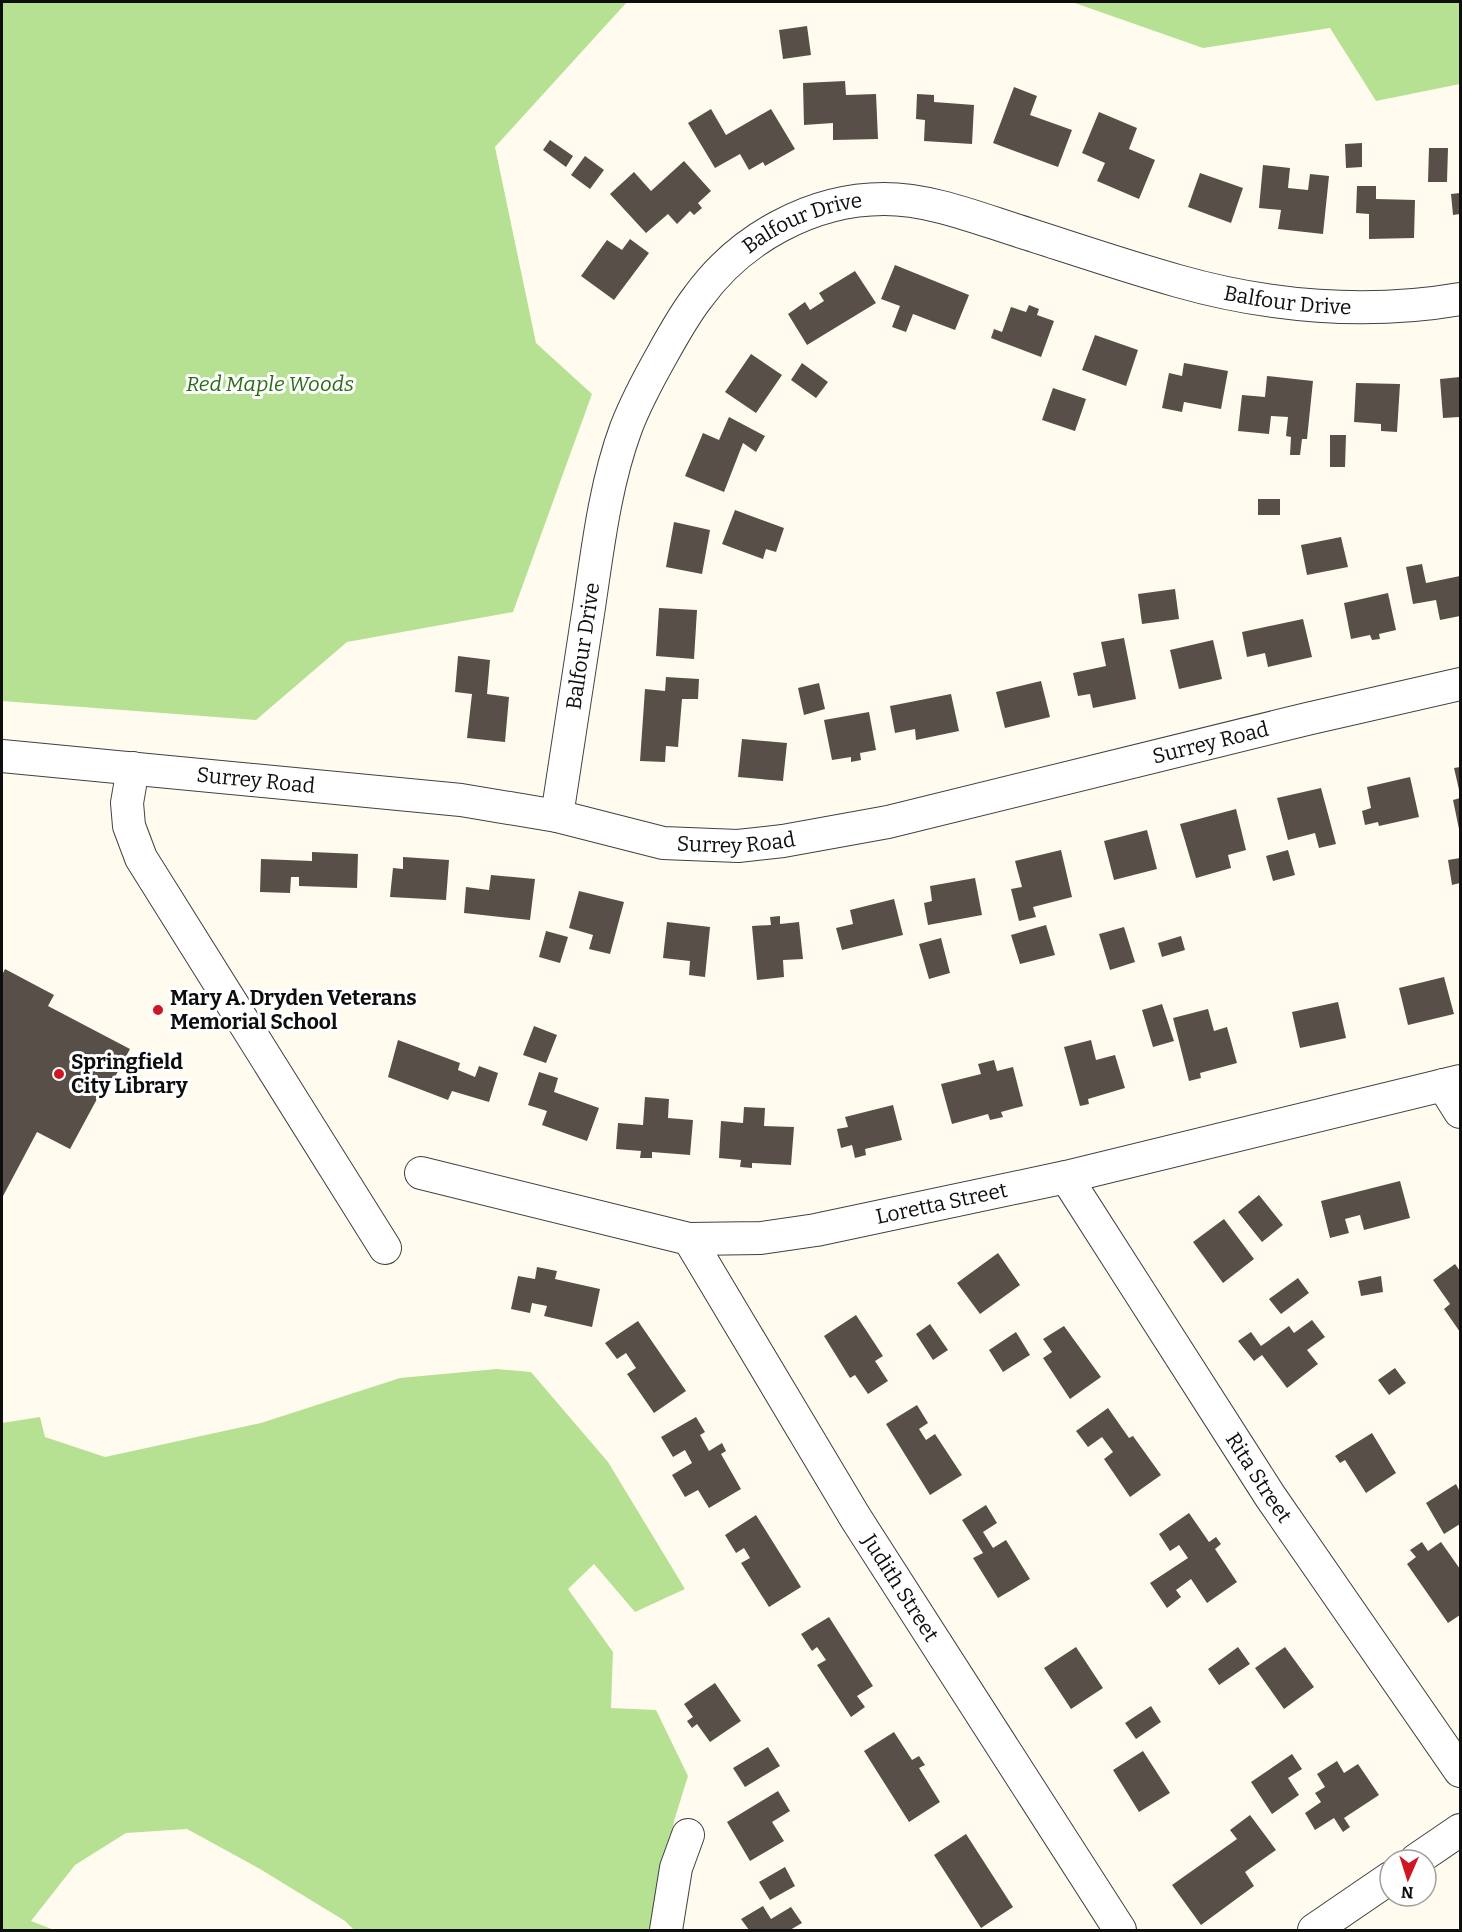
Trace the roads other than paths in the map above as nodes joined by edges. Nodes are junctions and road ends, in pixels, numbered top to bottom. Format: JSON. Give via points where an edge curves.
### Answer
{"nodes":[{"id":1,"x":1461,"y":299,"type":"edge"},
{"id":2,"x":1461,"y":684,"type":"edge"},
{"id":3,"x":2,"y":756,"type":"edge"},
{"id":4,"x":132,"y":768,"type":"junction"},
{"id":5,"x":557,"y":816,"type":"junction"},
{"id":6,"x":1452,"y":1083,"type":"edge"},
{"id":7,"x":1461,"y":1112,"type":"edge"},
{"id":8,"x":421,"y":1173,"type":"dead end"},
{"id":9,"x":1066,"y":1177,"type":"junction"},
{"id":10,"x":689,"y":1239,"type":"junction"},
{"id":11,"x":385,"y":1248,"type":"dead end"},
{"id":12,"x":1461,"y":1772,"type":"edge"},
{"id":13,"x":1461,"y":1830,"type":"edge"},
{"id":14,"x":688,"y":1834,"type":"dead end"},
{"id":15,"x":1434,"y":1848,"type":"edge"},
{"id":16,"x":1378,"y":1886,"type":"edge"},
{"id":17,"x":666,"y":1930,"type":"edge"},
{"id":18,"x":1120,"y":1930,"type":"edge"},
{"id":19,"x":1314,"y":1930,"type":"edge"}],
"edges":[{"from":1,"to":5,"type":"street","name":"Balfour Drive","via":[[1356,307],[1264,299],[1179,282],[969,216],[901,200],[837,204],[810,212],[761,237],[729,262],[697,297],[652,372],[626,428],[601,526]]},
{"from":2,"to":5,"type":"street","name":"Surrey Road","via":[[888,822],[783,841],[721,846],[663,843]]},
{"from":3,"to":4,"type":"street","name":"Surrey Road"},
{"from":4,"to":5,"type":"street","name":"Surrey Road","via":[[461,800]]},
{"from":4,"to":11,"type":"street","via":[[129,826],[141,858]]},
{"from":6,"to":7,"type":"street"},
{"from":6,"to":9,"type":"street","name":"Loretta Street"},
{"from":8,"to":10,"type":"street","name":"Loretta Street"},
{"from":9,"to":10,"type":"street","name":"Loretta Street","via":[[807,1232],[742,1239]]},
{"from":9,"to":12,"type":"street","name":"Rita Street","via":[[1270,1496]]},
{"from":10,"to":18,"type":"street","name":"Judith Street","via":[[855,1516]]},
{"from":13,"to":15,"type":"street"},
{"from":14,"to":17,"type":"street","via":[[676,1868]]},
{"from":16,"to":19,"type":"street"}]}
